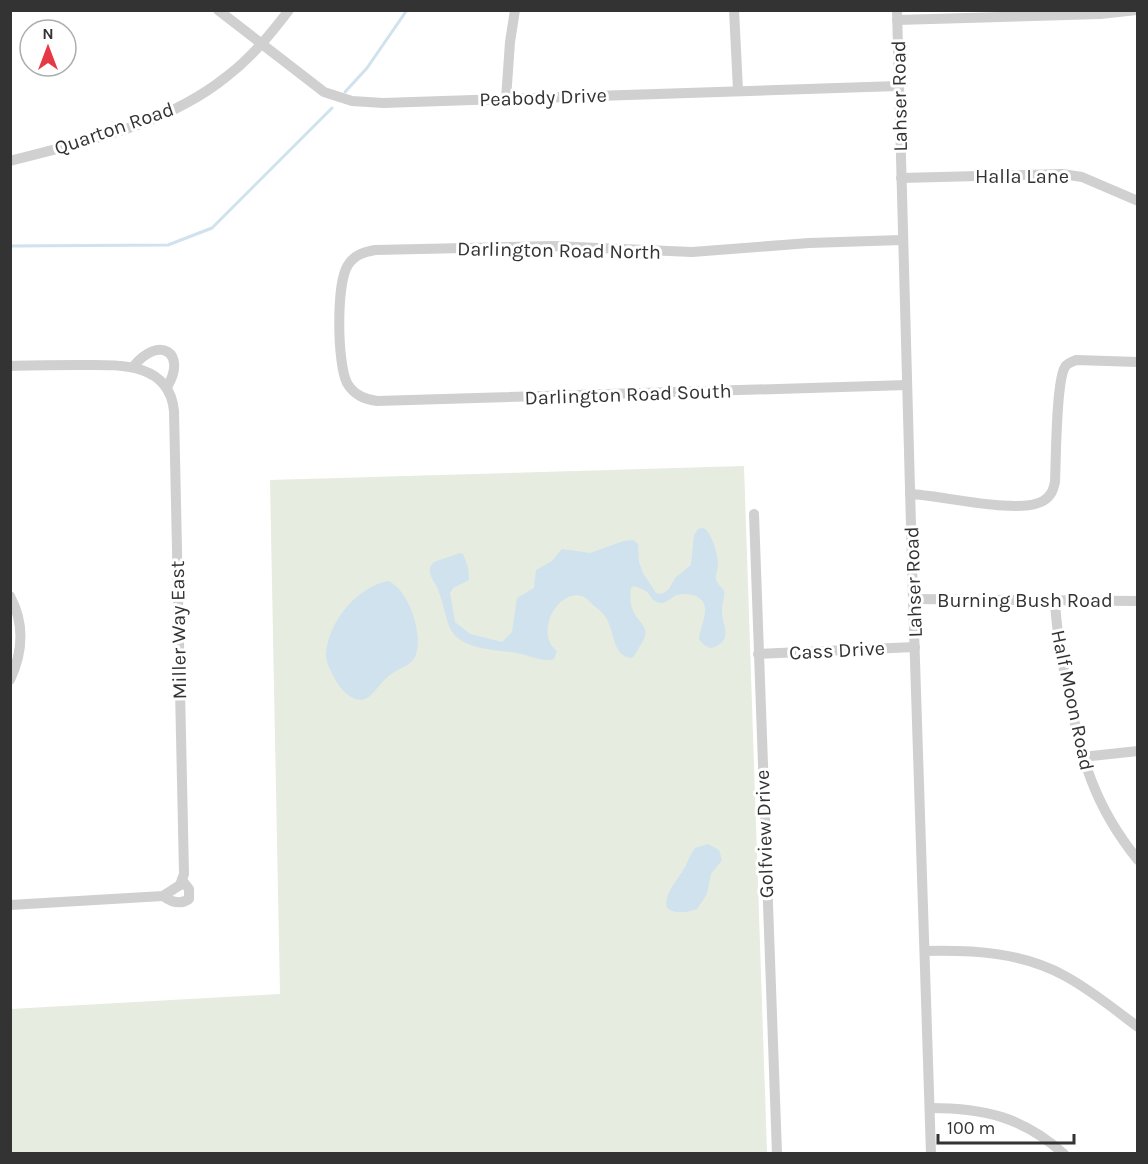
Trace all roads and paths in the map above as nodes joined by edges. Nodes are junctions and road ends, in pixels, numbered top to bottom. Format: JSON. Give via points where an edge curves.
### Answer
{"nodes":[{"id":1,"x":218,"y":10,"type":"edge"},
{"id":2,"x":289,"y":10,"type":"edge"},
{"id":3,"x":515,"y":10,"type":"edge"},
{"id":4,"x":734,"y":10,"type":"edge"},
{"id":5,"x":1137,"y":10,"type":"edge"},
{"id":6,"x":897,"y":15,"type":"edge"},
{"id":7,"x":261,"y":45,"type":"junction"},
{"id":8,"x":898,"y":86,"type":"junction"},
{"id":9,"x":738,"y":90,"type":"junction"},
{"id":10,"x":506,"y":99,"type":"junction"},
{"id":11,"x":10,"y":161,"type":"edge"},
{"id":12,"x":901,"y":178,"type":"junction"},
{"id":13,"x":1137,"y":201,"type":"edge"},
{"id":14,"x":902,"y":240,"type":"junction"},
{"id":15,"x":1137,"y":362,"type":"edge"},
{"id":16,"x":10,"y":366,"type":"edge"},
{"id":17,"x":133,"y":367,"type":"junction"},
{"id":18,"x":907,"y":385,"type":"junction"},
{"id":19,"x":167,"y":387,"type":"junction"},
{"id":20,"x":352,"y":390,"type":"joint"},
{"id":21,"x":910,"y":494,"type":"junction"},
{"id":22,"x":754,"y":514,"type":"dead end"},
{"id":23,"x":10,"y":596,"type":"edge"},
{"id":24,"x":913,"y":599,"type":"junction"},
{"id":25,"x":1055,"y":600,"type":"junction"},
{"id":26,"x":1137,"y":601,"type":"edge"},
{"id":27,"x":915,"y":647,"type":"junction"},
{"id":28,"x":758,"y":654,"type":"junction"},
{"id":29,"x":10,"y":680,"type":"edge"},
{"id":30,"x":1137,"y":751,"type":"edge"},
{"id":31,"x":1082,"y":757,"type":"junction"},
{"id":32,"x":1137,"y":860,"type":"edge"},
{"id":33,"x":179,"y":885,"type":"junction"},
{"id":34,"x":164,"y":896,"type":"junction"},
{"id":35,"x":10,"y":905,"type":"edge"},
{"id":36,"x":925,"y":951,"type":"junction"},
{"id":37,"x":1137,"y":1027,"type":"edge"},
{"id":38,"x":930,"y":1108,"type":"junction"},
{"id":39,"x":777,"y":1154,"type":"edge"},
{"id":40,"x":931,"y":1154,"type":"edge"},
{"id":41,"x":1064,"y":1154,"type":"edge"}],
"edges":[{"from":1,"to":7,"type":"street","name":"Peabody Drive"},
{"from":2,"to":7,"type":"street","name":"Quarton Road"},
{"from":3,"to":10,"type":"street"},
{"from":4,"to":9,"type":"street"},
{"from":5,"to":6,"type":"street","via":[[1100,14]]},
{"from":6,"to":8,"type":"street","name":"Lahser Road"},
{"from":7,"to":10,"type":"street","name":"Peabody Drive","via":[[324,92],[352,101]]},
{"from":7,"to":11,"type":"street","name":"Quarton Road","via":[[225,78],[176,109],[123,129]]},
{"from":8,"to":9,"type":"street","name":"Peabody Drive"},
{"from":8,"to":12,"type":"street","name":"Lahser Road"},
{"from":9,"to":10,"type":"street","name":"Peabody Drive"},
{"from":12,"to":13,"type":"street","name":"Halla Lane","via":[[1062,174],[1082,177]]},
{"from":12,"to":14,"type":"street","name":"Lahser Road"},
{"from":14,"to":18,"type":"street","name":"Lahser Road"},
{"from":14,"to":20,"type":"street","name":"Darlington Road North","via":[[692,252],[553,246],[367,252],[352,260],[341,280],[341,359]]},
{"from":15,"to":21,"type":"street","via":[[1077,360],[1064,368],[1059,392],[1055,482],[1053,492],[1042,502],[1009,505]]},
{"from":16,"to":17,"type":"street"},
{"from":17,"to":19,"type":"street","via":[[153,375]]},
{"from":17,"to":19,"type":"street","via":[[152,350],[165,350],[174,366]]},
{"from":18,"to":20,"type":"street","name":"Darlington Road South","via":[[386,402],[363,398]]},
{"from":18,"to":21,"type":"street","name":"Lahser Road"},
{"from":19,"to":33,"type":"street","name":"Miller Way East","via":[[174,416],[184,874]]},
{"from":21,"to":24,"type":"street","name":"Lahser Road"},
{"from":22,"to":28,"type":"street","name":"Golfview Drive"},
{"from":23,"to":29,"type":"street","via":[[19,620],[21,641],[19,660]]},
{"from":24,"to":25,"type":"street","name":"Burning Bush Road"},
{"from":24,"to":27,"type":"street","name":"Lahser Road"},
{"from":25,"to":26,"type":"street","name":"Burning Bush Road"},
{"from":25,"to":31,"type":"street","name":"Half Moon Road","via":[[1065,676]]},
{"from":27,"to":28,"type":"street","name":"Cass Drive"},
{"from":27,"to":36,"type":"street","name":"Lahser Road"},
{"from":28,"to":39,"type":"street","name":"Golfview Drive"},
{"from":30,"to":31,"type":"street"},
{"from":31,"to":32,"type":"street","name":"Half Moon Road","via":[[1103,810]]},
{"from":33,"to":34,"type":"street"},
{"from":33,"to":34,"type":"street","name":"Miller Way East","via":[[189,889],[189,899],[180,903]]},
{"from":34,"to":35,"type":"street"},
{"from":36,"to":37,"type":"street","via":[[993,953],[1035,963],[1066,976]]},
{"from":36,"to":38,"type":"street","name":"Lahser Road"},
{"from":38,"to":40,"type":"street","name":"Lahser Road"},
{"from":38,"to":41,"type":"street","via":[[1006,1117],[1039,1133]]}]}
